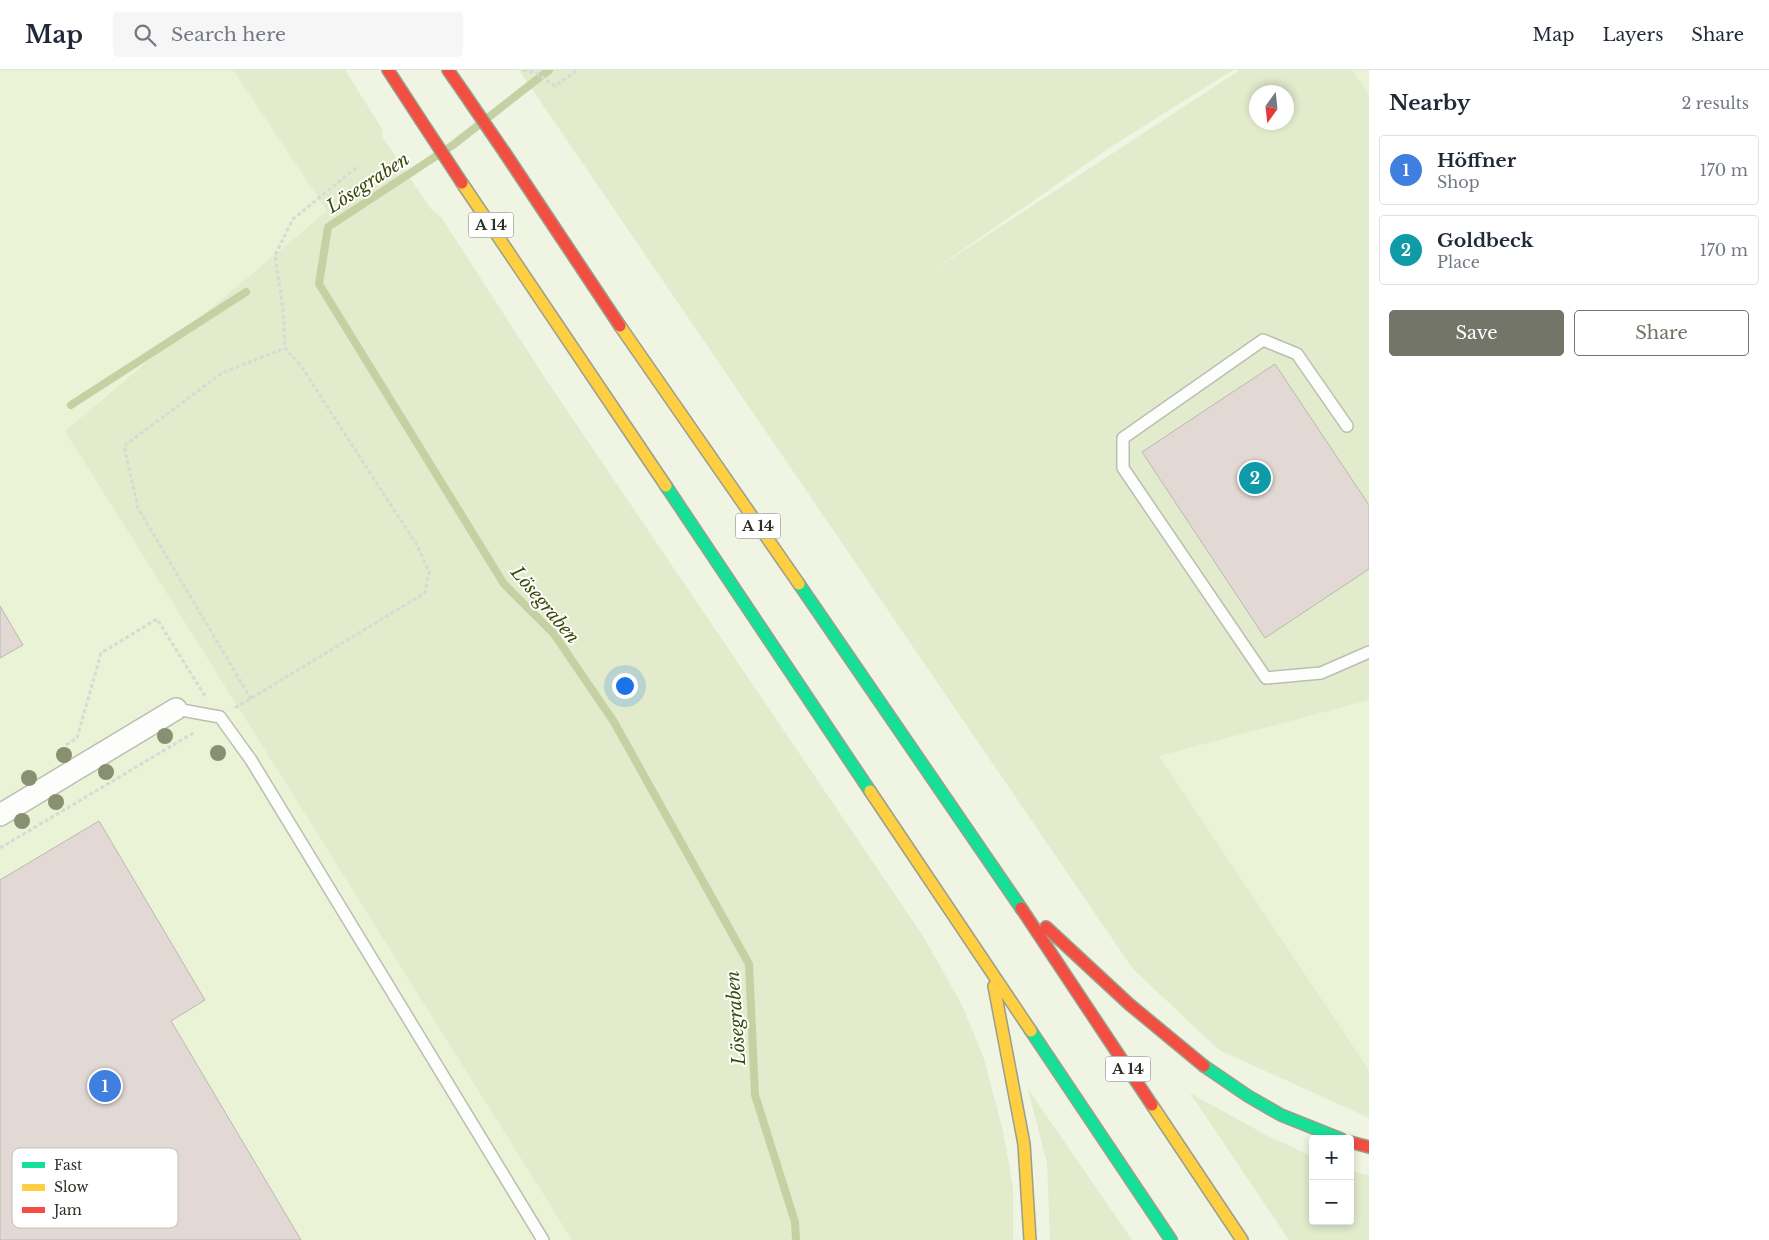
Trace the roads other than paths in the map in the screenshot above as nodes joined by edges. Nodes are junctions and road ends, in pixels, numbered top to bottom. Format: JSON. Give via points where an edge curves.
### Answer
{"nodes":[{"id":1,"x":388,"y":70,"type":"edge"},
{"id":2,"x":448,"y":70,"type":"edge"},
{"id":3,"x":1347,"y":426,"type":"dead end"},
{"id":4,"x":1369,"y":652,"type":"edge"},
{"id":5,"x":176,"y":709,"type":"joint"},
{"id":6,"x":0,"y":815,"type":"edge"},
{"id":7,"x":1014,"y":897,"type":"junction"},
{"id":8,"x":991,"y":972,"type":"junction"},
{"id":9,"x":1331,"y":1135,"type":"edge"},
{"id":10,"x":1354,"y":1143,"type":"edge"},
{"id":11,"x":1369,"y":1148,"type":"edge"},
{"id":12,"x":543,"y":1240,"type":"edge"},
{"id":13,"x":1030,"y":1240,"type":"edge"},
{"id":14,"x":1171,"y":1240,"type":"edge"},
{"id":15,"x":1242,"y":1240,"type":"edge"}],
"edges":[{"from":1,"to":8,"type":"highway","number":"A 14","bridge":true},
{"from":2,"to":7,"type":"highway","number":"A 14","bridge":true,"via":[[601,298]]},
{"from":3,"to":4,"type":"lane","via":[[1298,354],[1263,340],[1123,438],[1122,468],[1266,678],[1320,672]]},
{"from":5,"to":6,"type":"street"},
{"from":5,"to":12,"type":"lane","via":[[220,717],[251,760]]},
{"from":7,"to":9,"type":"highway","via":[[1211,1072],[1282,1116]]},
{"from":7,"to":15,"type":"highway","number":"A 14"},
{"from":8,"to":13,"type":"highway","via":[[1014,1080],[1023,1141]]},
{"from":8,"to":14,"type":"highway","number":"A 14"},
{"from":10,"to":11,"type":"highway"}]}
